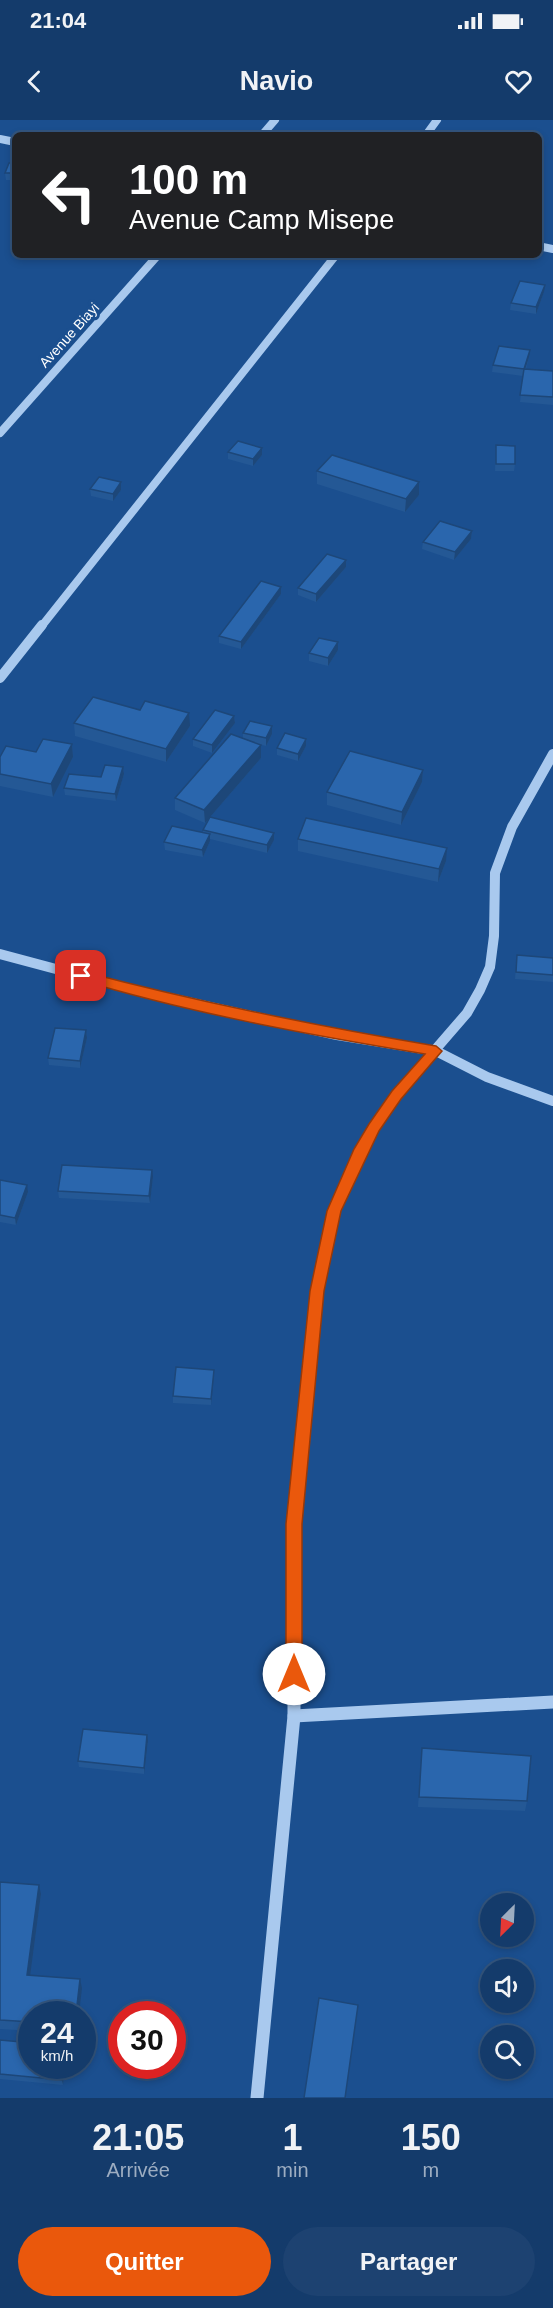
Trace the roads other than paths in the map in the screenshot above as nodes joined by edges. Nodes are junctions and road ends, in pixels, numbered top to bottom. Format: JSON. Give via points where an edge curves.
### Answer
{"nodes":[{"id":1,"x":275,"y":120,"type":"edge"},
{"id":2,"x":265,"y":132,"type":"edge"},
{"id":3,"x":155,"y":258,"type":"edge"},
{"id":4,"x":334,"y":258,"type":"edge"},
{"id":5,"x":0,"y":433,"type":"edge"},
{"id":6,"x":0,"y":678,"type":"edge"},
{"id":7,"x":553,"y":754,"type":"edge"},
{"id":8,"x":0,"y":954,"type":"edge"},
{"id":9,"x":436,"y":1051,"type":"junction"},
{"id":10,"x":553,"y":1101,"type":"edge"},
{"id":11,"x":553,"y":1702,"type":"edge"},
{"id":12,"x":294,"y":1716,"type":"junction"},
{"id":13,"x":257,"y":2098,"type":"edge"}],
"edges":[{"from":1,"to":2,"type":"street"},
{"from":3,"to":5,"type":"street","name":"Avenue Biayi"},
{"from":4,"to":6,"type":"street"},
{"from":7,"to":9,"type":"street","via":[[512,827],[495,873],[490,967],[466,1013]]},
{"from":8,"to":9,"type":"street","via":[[142,992],[337,1035]]},
{"from":9,"to":10,"type":"street","via":[[496,1081]]},
{"from":9,"to":12,"type":"street","via":[[396,1095],[374,1128],[334,1211],[317,1291],[294,1524]]},
{"from":11,"to":12,"type":"street"},
{"from":12,"to":13,"type":"street"}]}
